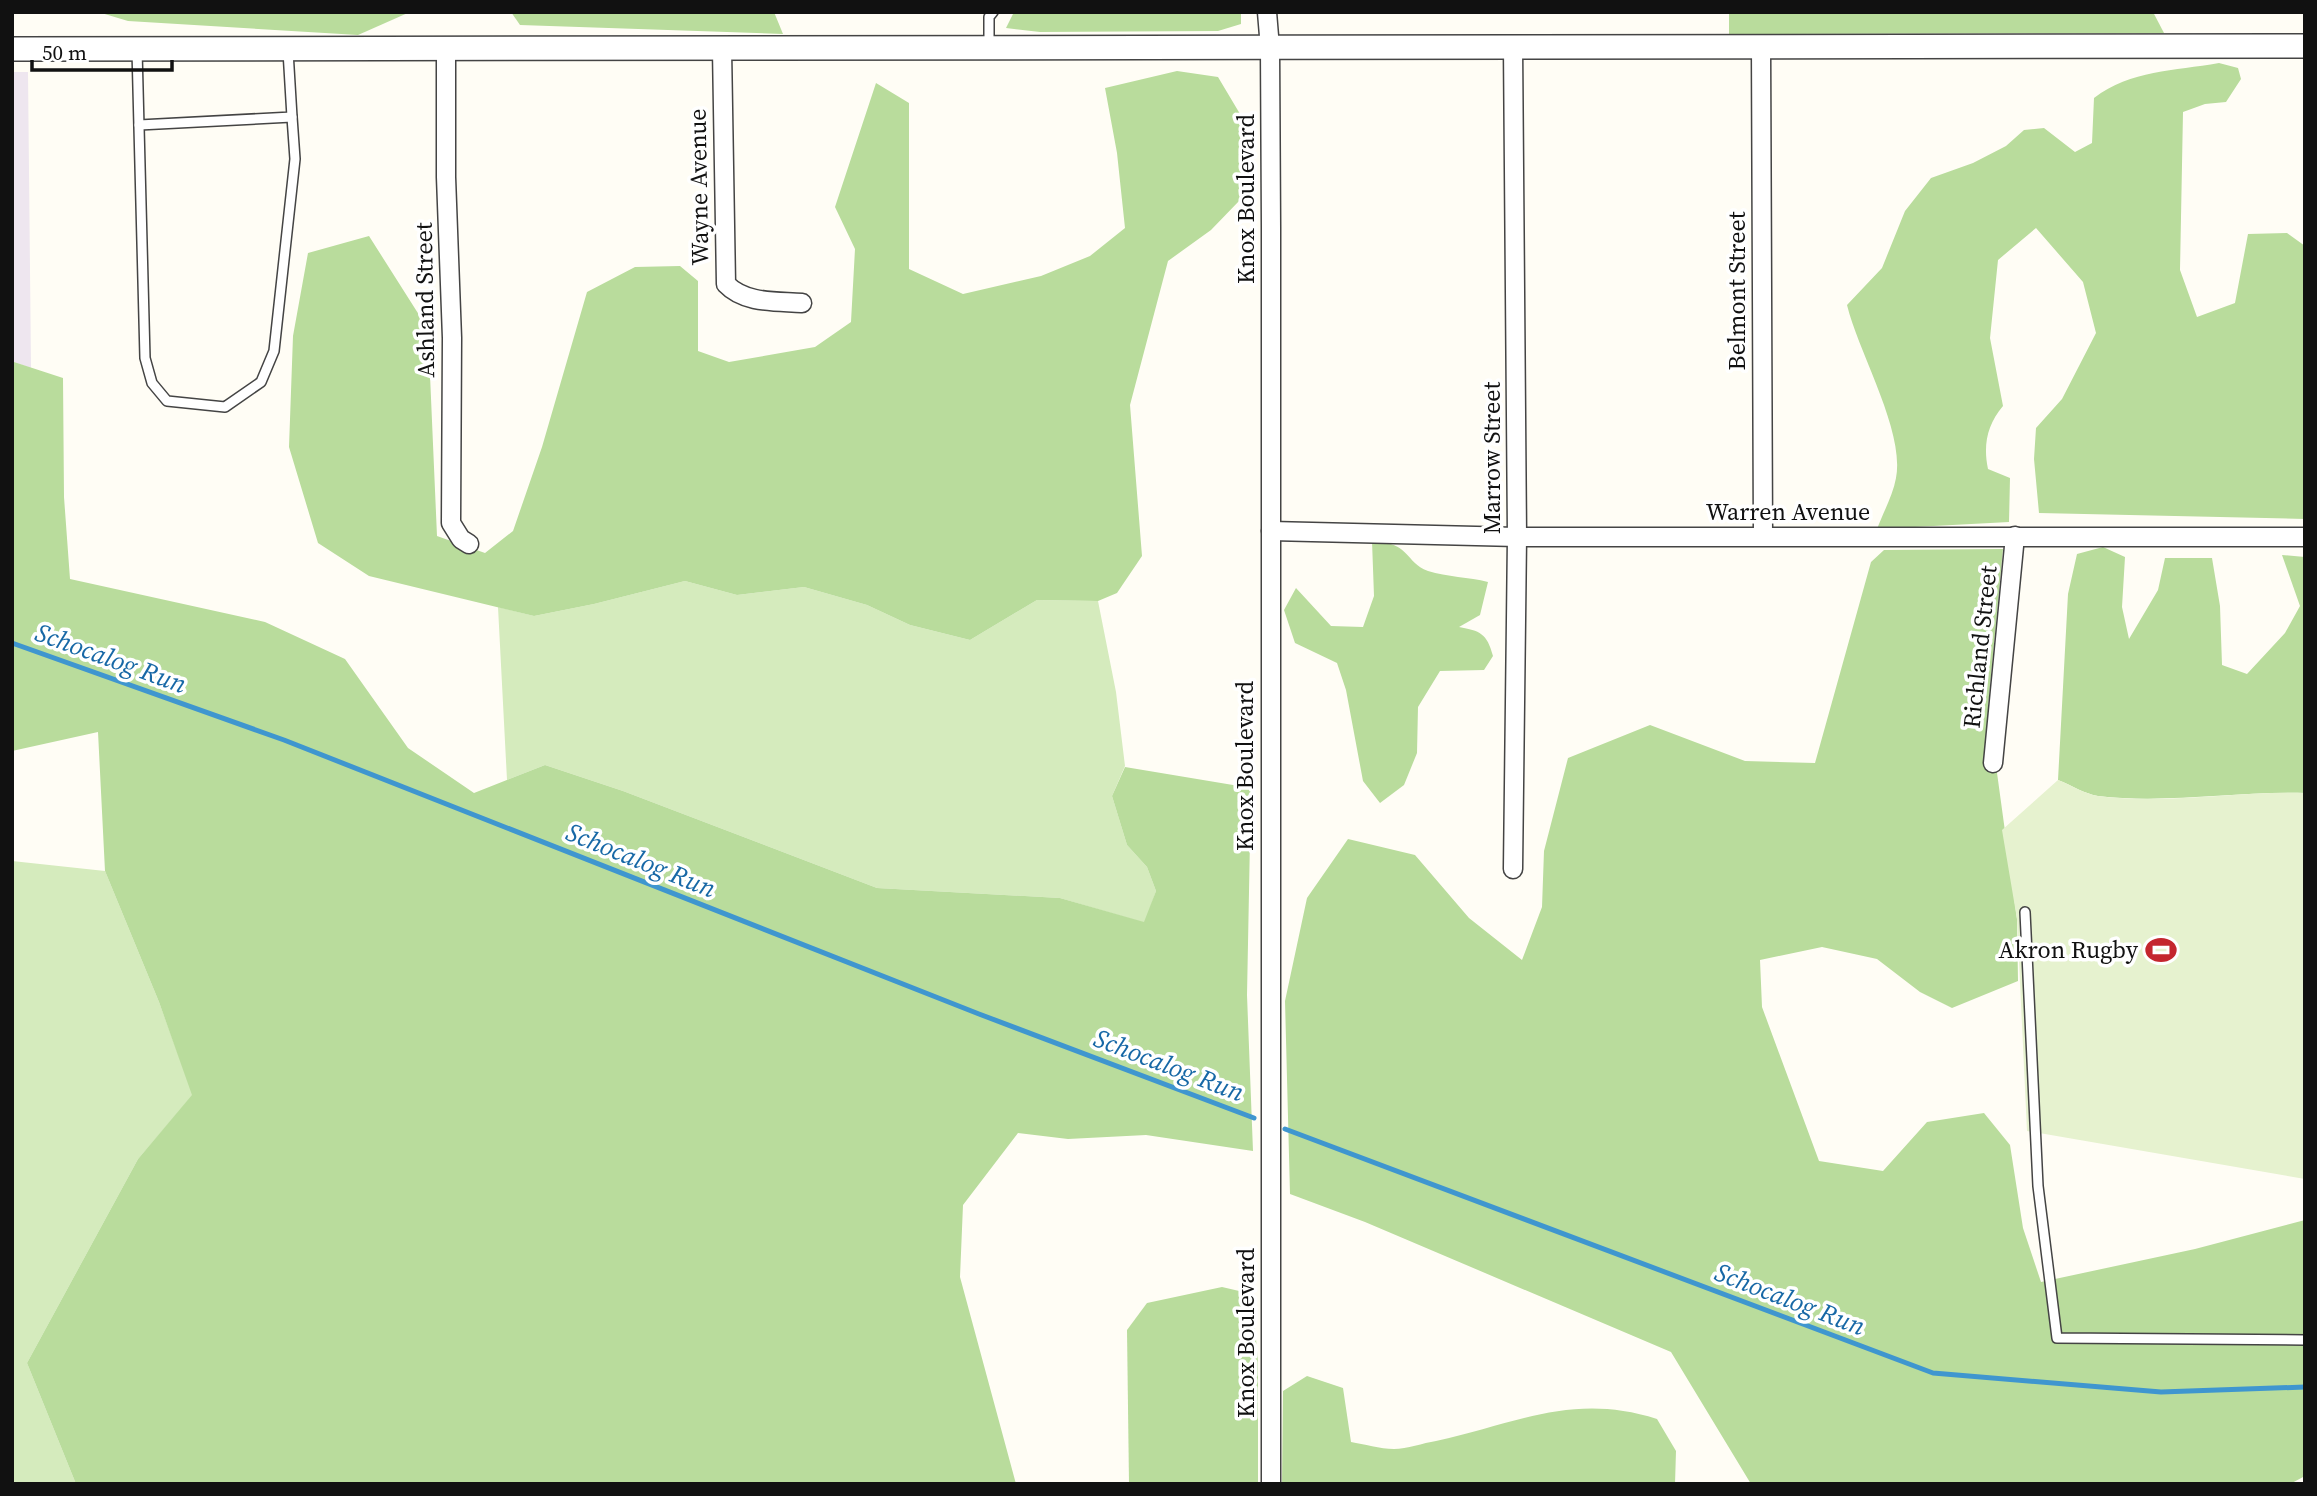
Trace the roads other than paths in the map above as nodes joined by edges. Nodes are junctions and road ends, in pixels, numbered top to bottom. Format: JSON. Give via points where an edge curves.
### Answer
{"nodes":[{"id":1,"x":993,"y":12,"type":"edge"},
{"id":2,"x":1267,"y":12,"type":"edge"},
{"id":3,"x":1513,"y":46,"type":"junction"},
{"id":4,"x":1761,"y":46,"type":"junction"},
{"id":5,"x":2305,"y":46,"type":"edge"},
{"id":6,"x":137,"y":48,"type":"junction"},
{"id":7,"x":288,"y":48,"type":"junction"},
{"id":8,"x":446,"y":48,"type":"junction"},
{"id":9,"x":989,"y":48,"type":"junction"},
{"id":10,"x":1270,"y":48,"type":"junction"},
{"id":11,"x":12,"y":49,"type":"edge"},
{"id":12,"x":722,"y":49,"type":"junction"},
{"id":13,"x":292,"y":117,"type":"junction"},
{"id":14,"x":139,"y":125,"type":"junction"},
{"id":15,"x":802,"y":303,"type":"dead end"},
{"id":16,"x":1271,"y":531,"type":"junction"},
{"id":17,"x":1763,"y":536,"type":"junction"},
{"id":18,"x":2015,"y":536,"type":"junction"},
{"id":19,"x":1517,"y":537,"type":"junction"},
{"id":20,"x":2305,"y":537,"type":"edge"},
{"id":21,"x":469,"y":544,"type":"dead end"},
{"id":22,"x":1993,"y":763,"type":"dead end"},
{"id":23,"x":1513,"y":869,"type":"dead end"},
{"id":24,"x":2025,"y":912,"type":"dead end"},
{"id":25,"x":2305,"y":1340,"type":"edge"},
{"id":26,"x":1271,"y":1484,"type":"edge"}],
"edges":[{"from":1,"to":9,"type":"lane"},
{"from":2,"to":10,"type":"street","name":"Knox Boulevard"},
{"from":3,"to":4,"type":"street"},
{"from":3,"to":10,"type":"street"},
{"from":3,"to":19,"type":"street","name":"Marrow Street"},
{"from":4,"to":5,"type":"street"},
{"from":4,"to":17,"type":"street","name":"Belmont Street"},
{"from":6,"to":7,"type":"street"},
{"from":6,"to":11,"type":"street"},
{"from":6,"to":14,"type":"lane"},
{"from":7,"to":8,"type":"street"},
{"from":7,"to":13,"type":"lane"},
{"from":8,"to":12,"type":"street"},
{"from":8,"to":21,"type":"street","name":"Ashland Street","via":[[451,523]]},
{"from":9,"to":10,"type":"street"},
{"from":9,"to":12,"type":"street"},
{"from":10,"to":16,"type":"street","name":"Knox Boulevard"},
{"from":12,"to":15,"type":"street","name":"Wayne Avenue","via":[[726,284],[751,299]]},
{"from":13,"to":14,"type":"lane"},
{"from":13,"to":14,"type":"lane","via":[[295,159],[274,351],[261,382],[225,407],[167,401],[152,383],[145,358]]},
{"from":16,"to":19,"type":"street","name":"Warren Avenue"},
{"from":16,"to":26,"type":"street","name":"Knox Boulevard"},
{"from":17,"to":18,"type":"street","name":"Warren Avenue"},
{"from":17,"to":19,"type":"street","name":"Warren Avenue"},
{"from":18,"to":20,"type":"street","name":"Warren Avenue"},
{"from":18,"to":22,"type":"street","name":"Richland Street"},
{"from":19,"to":23,"type":"street","name":"Marrow Street"},
{"from":24,"to":25,"type":"lane","via":[[2038,1186],[2057,1338]]}]}
